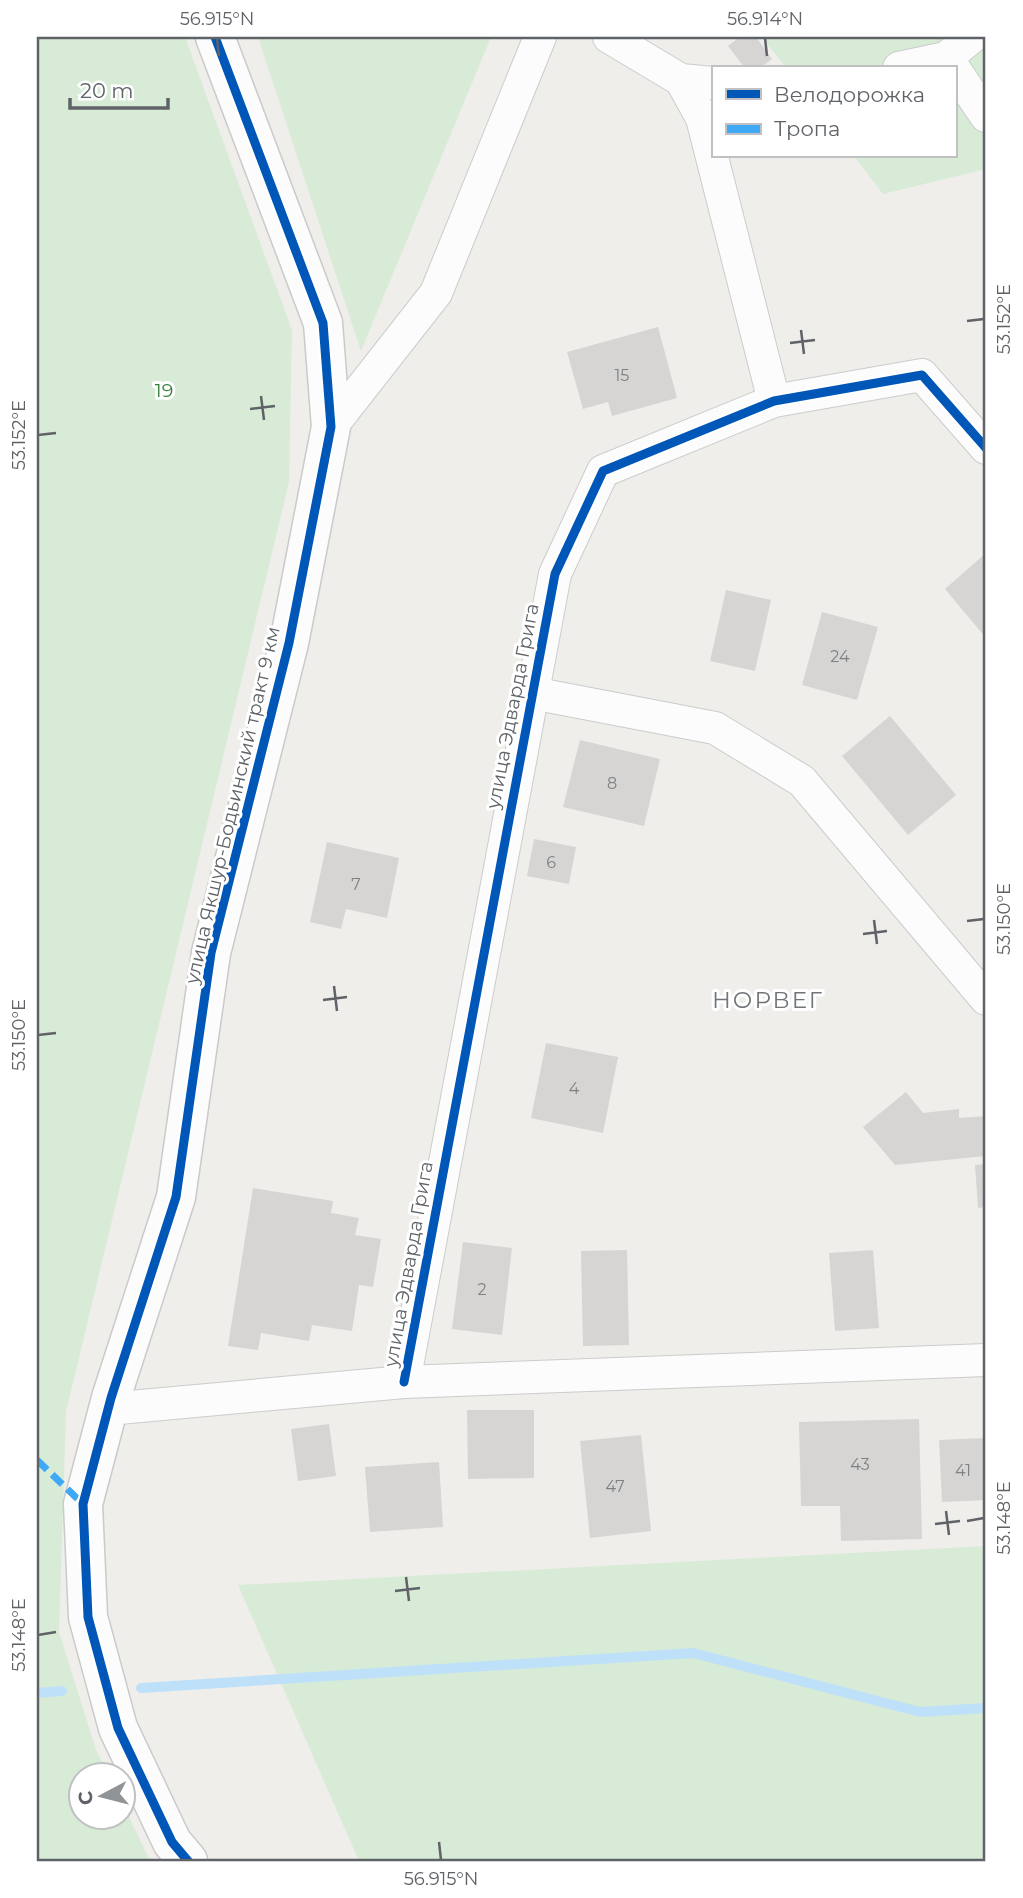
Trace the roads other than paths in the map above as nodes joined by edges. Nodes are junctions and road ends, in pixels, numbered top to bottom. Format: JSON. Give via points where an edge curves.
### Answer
{"nodes":[{"id":1,"x":215,"y":37,"type":"edge"},
{"id":2,"x":540,"y":37,"type":"edge"},
{"id":3,"x":609,"y":37,"type":"edge"},
{"id":4,"x":972,"y":37,"type":"edge"},
{"id":5,"x":951,"y":66,"type":"edge"},
{"id":6,"x":956,"y":73,"type":"edge"},
{"id":7,"x":681,"y":80,"type":"junction"},
{"id":8,"x":712,"y":83,"type":"edge"},
{"id":9,"x":986,"y":116,"type":"edge"},
{"id":10,"x":712,"y":157,"type":"edge"},
{"id":11,"x":712,"y":158,"type":"edge"},
{"id":12,"x":774,"y":401,"type":"junction"},
{"id":13,"x":331,"y":428,"type":"junction"},
{"id":14,"x":986,"y":448,"type":"edge"},
{"id":15,"x":532,"y":693,"type":"junction"},
{"id":16,"x":986,"y":999,"type":"edge"},
{"id":17,"x":986,"y":1360,"type":"edge"},
{"id":18,"x":404,"y":1382,"type":"junction"},
{"id":19,"x":108,"y":1409,"type":"junction"},
{"id":20,"x":188,"y":1861,"type":"edge"}],
"edges":[{"from":1,"to":13,"type":"street","name":"улица Якшур-Бодьинский тракт 9 км","via":[[323,323]]},
{"from":2,"to":13,"type":"street","via":[[436,293]]},
{"from":3,"to":7,"type":"street"},
{"from":4,"to":5,"type":"street"},
{"from":6,"to":9,"type":"street"},
{"from":7,"to":8,"type":"street"},
{"from":7,"to":10,"type":"street","via":[[702,118]]},
{"from":11,"to":12,"type":"street"},
{"from":12,"to":14,"type":"street","name":"улица Эдварда Грига","via":[[922,375]]},
{"from":12,"to":15,"type":"street","name":"улица Эдварда Грига","via":[[603,471],[555,574]]},
{"from":13,"to":19,"type":"street","name":"улица Якшур-Бодьинский тракт 9 км","via":[[289,643],[211,953],[176,1197]]},
{"from":15,"to":16,"type":"street","via":[[715,728],[802,781]]},
{"from":15,"to":18,"type":"street","name":"улица Эдварда Грига"},
{"from":17,"to":18,"type":"street","name":"улица Эдварда Грига"},
{"from":18,"to":19,"type":"street"},
{"from":19,"to":20,"type":"street","name":"улица Якшур-Бодьинский тракт 9 км","via":[[83,1504],[88,1617],[118,1728],[172,1842]]}]}
